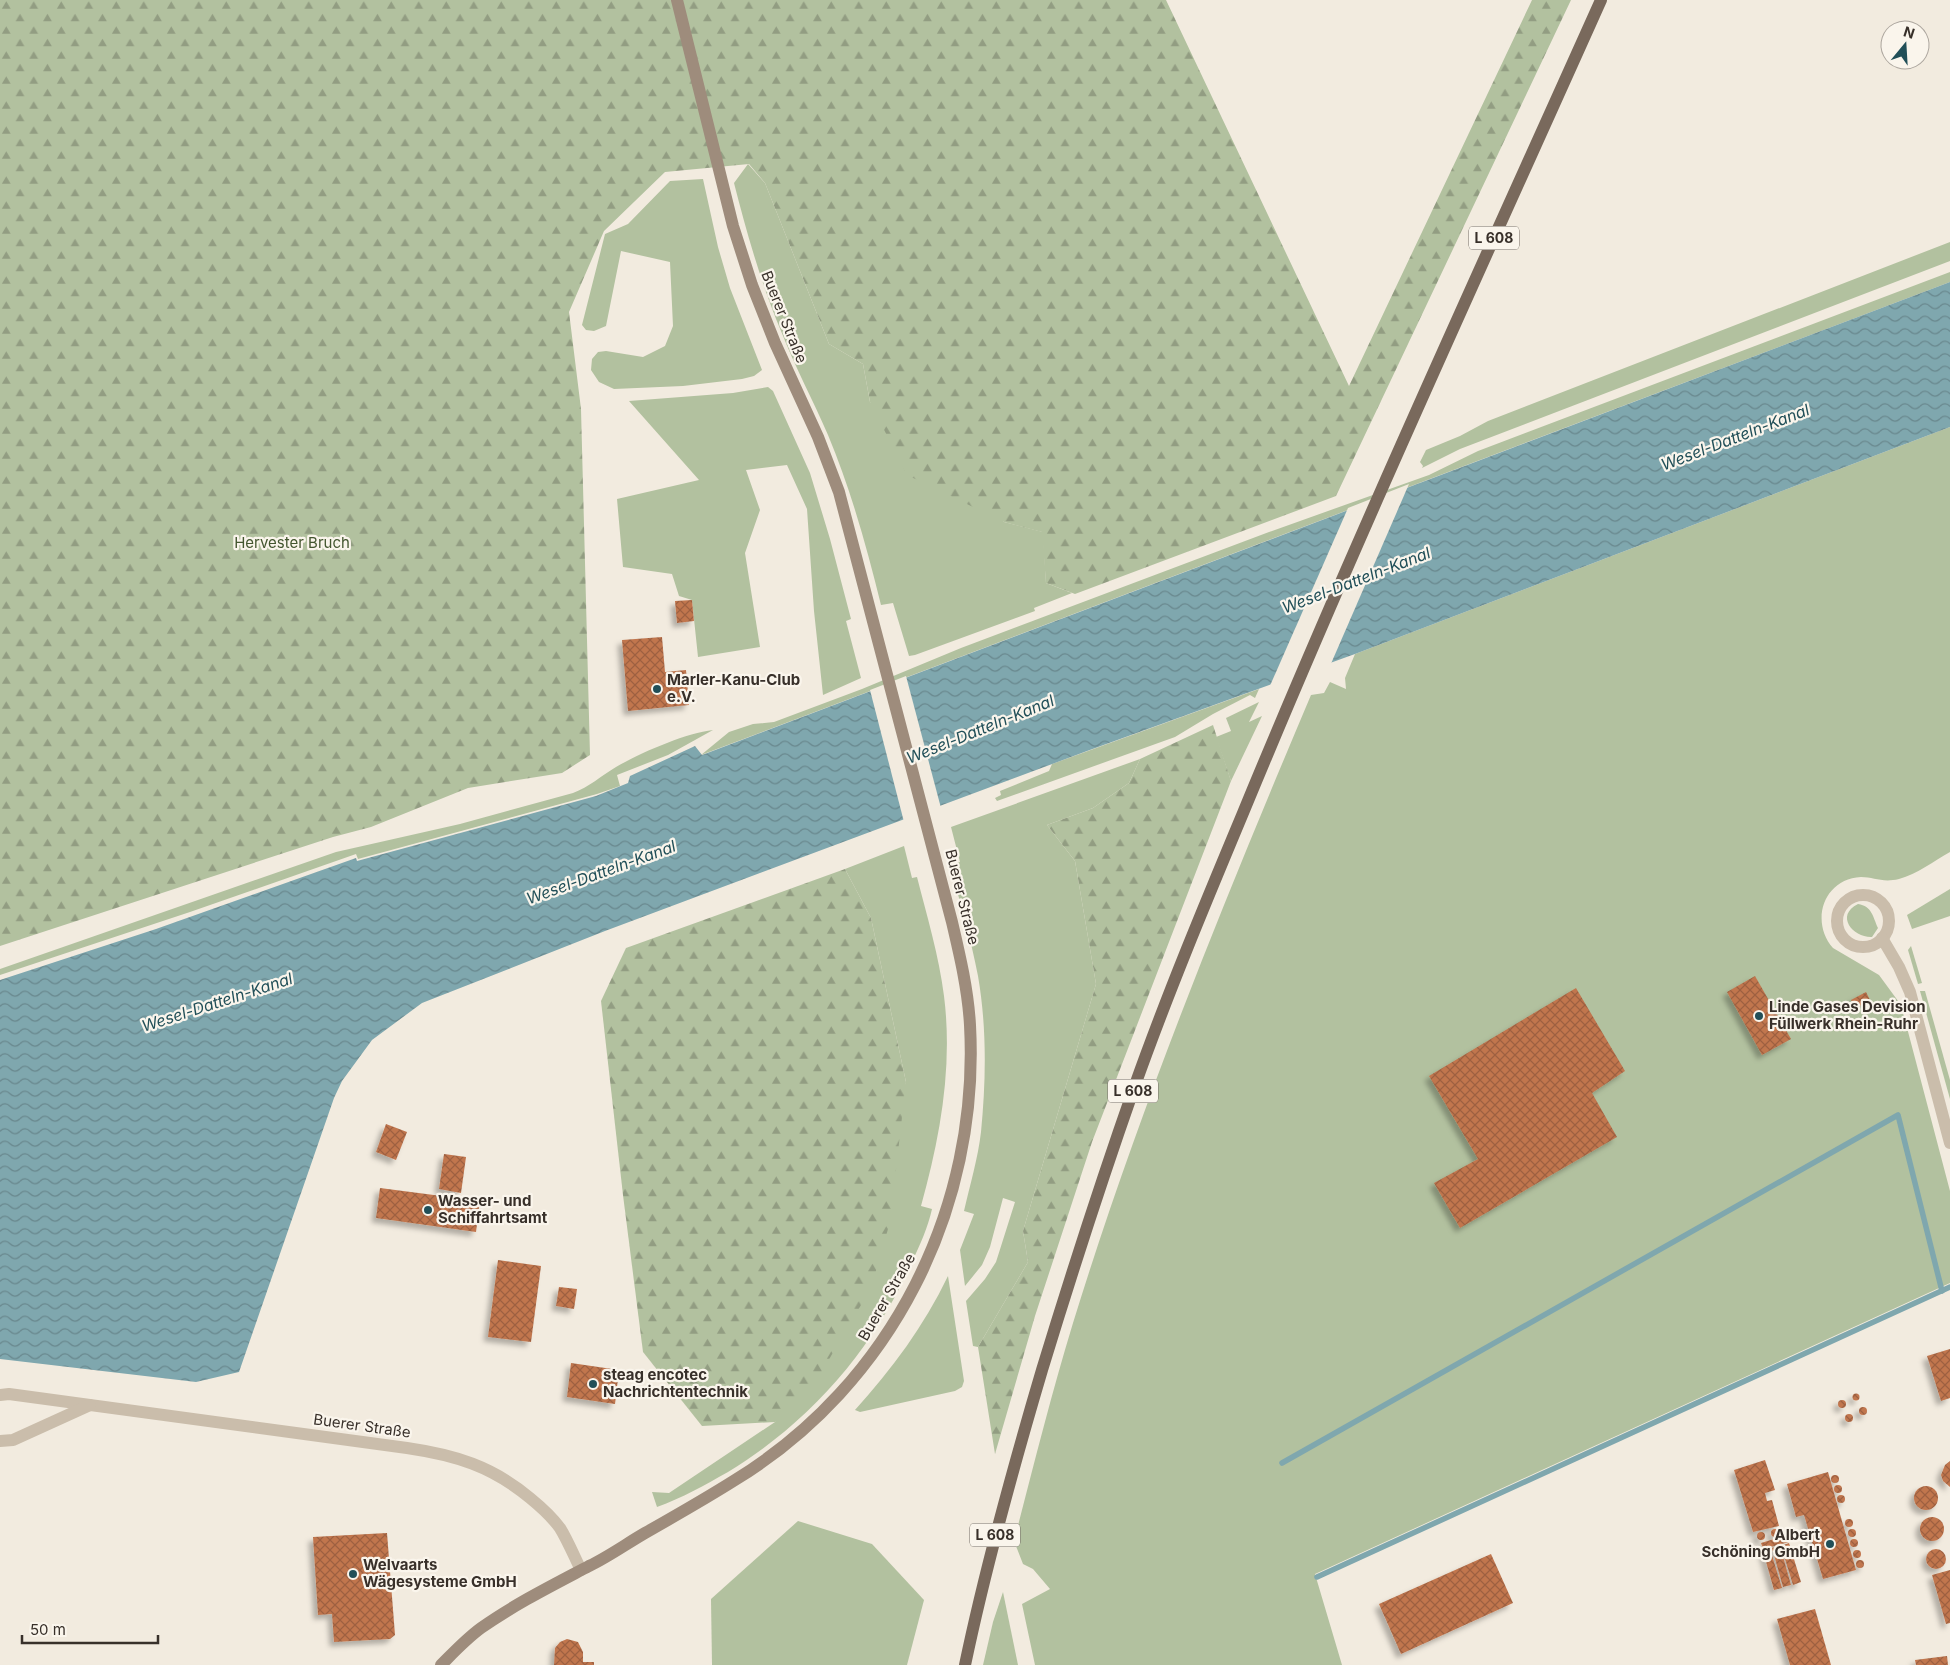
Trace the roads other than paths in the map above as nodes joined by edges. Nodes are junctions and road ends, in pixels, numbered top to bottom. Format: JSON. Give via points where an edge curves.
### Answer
{"nodes":[{"id":1,"x":677,"y":0,"type":"edge"},
{"id":2,"x":1601,"y":0,"type":"edge"},
{"id":3,"x":1882,"y":938,"type":"junction"},
{"id":4,"x":1950,"y":1143,"type":"edge"},
{"id":5,"x":0,"y":1395,"type":"edge"},
{"id":6,"x":90,"y":1405,"type":"junction"},
{"id":7,"x":0,"y":1441,"type":"edge"},
{"id":8,"x":581,"y":1570,"type":"junction"},
{"id":9,"x":441,"y":1665,"type":"edge"},
{"id":10,"x":965,"y":1665,"type":"edge"}],
"edges":[{"from":1,"to":8,"type":"street","name":"Buerer Straße","via":[[742,254],[764,316],[839,492],[963,972],[970,1024],[969,1101],[960,1160],[944,1217],[918,1282],[889,1332],[850,1384],[790,1441],[738,1479]]},
{"from":2,"to":10,"type":"main road","number":"L 608","via":[[1287,706],[1136,1084],[1074,1265],[1007,1486]]},
{"from":3,"to":3,"type":"street","via":[[1889,923],[1885,906],[1870,896],[1861,895],[1844,902],[1837,919],[1842,936],[1857,946],[1866,947]]},
{"from":3,"to":4,"type":"street","via":[[1910,992]]},
{"from":5,"to":6,"type":"street","name":"Buerer Straße"},
{"from":6,"to":7,"type":"street","via":[[14,1440]]},
{"from":6,"to":8,"type":"street","name":"Buerer Straße","via":[[407,1448],[463,1459],[511,1482],[538,1505],[560,1528]]},
{"from":8,"to":9,"type":"street","name":"Buerer Straße","via":[[481,1628]]}]}
